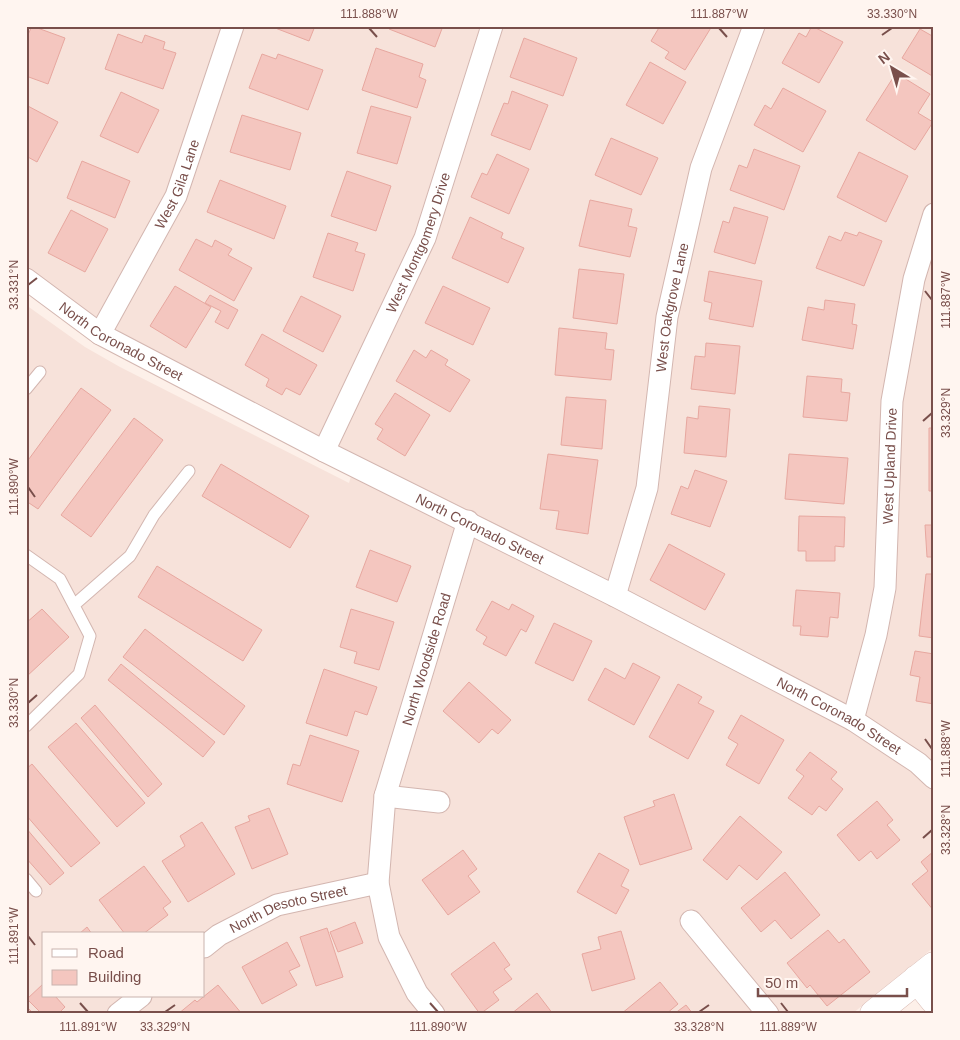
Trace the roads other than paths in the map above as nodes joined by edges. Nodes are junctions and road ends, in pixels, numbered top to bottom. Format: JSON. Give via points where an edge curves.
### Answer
{"nodes":[{"id":1,"x":233,"y":26,"type":"edge"},
{"id":2,"x":492,"y":26,"type":"edge"},
{"id":3,"x":754,"y":26,"type":"edge"},
{"id":4,"x":934,"y":214,"type":"edge"},
{"id":5,"x":26,"y":279,"type":"edge"},
{"id":6,"x":100,"y":334,"type":"junction"},
{"id":7,"x":40,"y":372,"type":"dead end"},
{"id":8,"x":26,"y":389,"type":"edge"},
{"id":9,"x":324,"y":450,"type":"junction"},
{"id":10,"x":189,"y":471,"type":"dead end"},
{"id":11,"x":468,"y":521,"type":"junction"},
{"id":12,"x":29,"y":560,"type":"edge"},
{"id":13,"x":615,"y":596,"type":"junction"},
{"id":14,"x":74,"y":604,"type":"junction"},
{"id":15,"x":852,"y":720,"type":"junction"},
{"id":16,"x":26,"y":726,"type":"edge"},
{"id":17,"x":934,"y":778,"type":"edge"},
{"id":18,"x":385,"y":796,"type":"junction"},
{"id":19,"x":439,"y":802,"type":"dead end"},
{"id":20,"x":26,"y":879,"type":"edge"},
{"id":21,"x":378,"y":883,"type":"junction"},
{"id":22,"x":36,"y":890,"type":"dead end"},
{"id":23,"x":691,"y":921,"type":"dead end"},
{"id":24,"x":205,"y":946,"type":"edge"},
{"id":25,"x":928,"y":982,"type":"edge"},
{"id":26,"x":138,"y":998,"type":"edge"},
{"id":27,"x":118,"y":1014,"type":"edge"},
{"id":28,"x":434,"y":1014,"type":"edge"},
{"id":29,"x":768,"y":1014,"type":"edge"},
{"id":30,"x":874,"y":1014,"type":"edge"}],
"edges":[{"from":1,"to":6,"type":"street","name":"West Gila Lane","via":[[176,196]]},
{"from":2,"to":9,"type":"street","name":"West Montgomery Drive","via":[[425,238]]},
{"from":3,"to":13,"type":"street","name":"West Oakgrove Lane","via":[[701,168],[667,317],[648,488]]},
{"from":4,"to":15,"type":"street","name":"West Upland Drive","via":[[914,279],[892,401],[885,588],[876,635]]},
{"from":5,"to":6,"type":"street","name":"North Coronado Street"},
{"from":6,"to":9,"type":"street","name":"North Coronado Street"},
{"from":7,"to":8,"type":"lane"},
{"from":9,"to":11,"type":"street","name":"North Coronado Street"},
{"from":10,"to":14,"type":"lane","via":[[154,515],[130,556]]},
{"from":11,"to":13,"type":"street","name":"North Coronado Street"},
{"from":11,"to":18,"type":"street","name":"North Woodside Road"},
{"from":12,"to":14,"type":"lane","via":[[60,579]]},
{"from":13,"to":15,"type":"street","name":"North Coronado Street"},
{"from":14,"to":16,"type":"lane","via":[[90,636],[80,674]]},
{"from":15,"to":17,"type":"street","name":"North Coronado Street","via":[[918,763]]},
{"from":18,"to":19,"type":"street"},
{"from":18,"to":21,"type":"street","name":"North Woodside Road"},
{"from":20,"to":22,"type":"lane"},
{"from":21,"to":24,"type":"street","name":"North Desoto Street","via":[[277,905],[219,935]]},
{"from":21,"to":28,"type":"street","name":"North Woodside Road","via":[[389,937],[417,993]]},
{"from":23,"to":29,"type":"street"},
{"from":25,"to":30,"type":"street"},
{"from":26,"to":27,"type":"street"}]}
